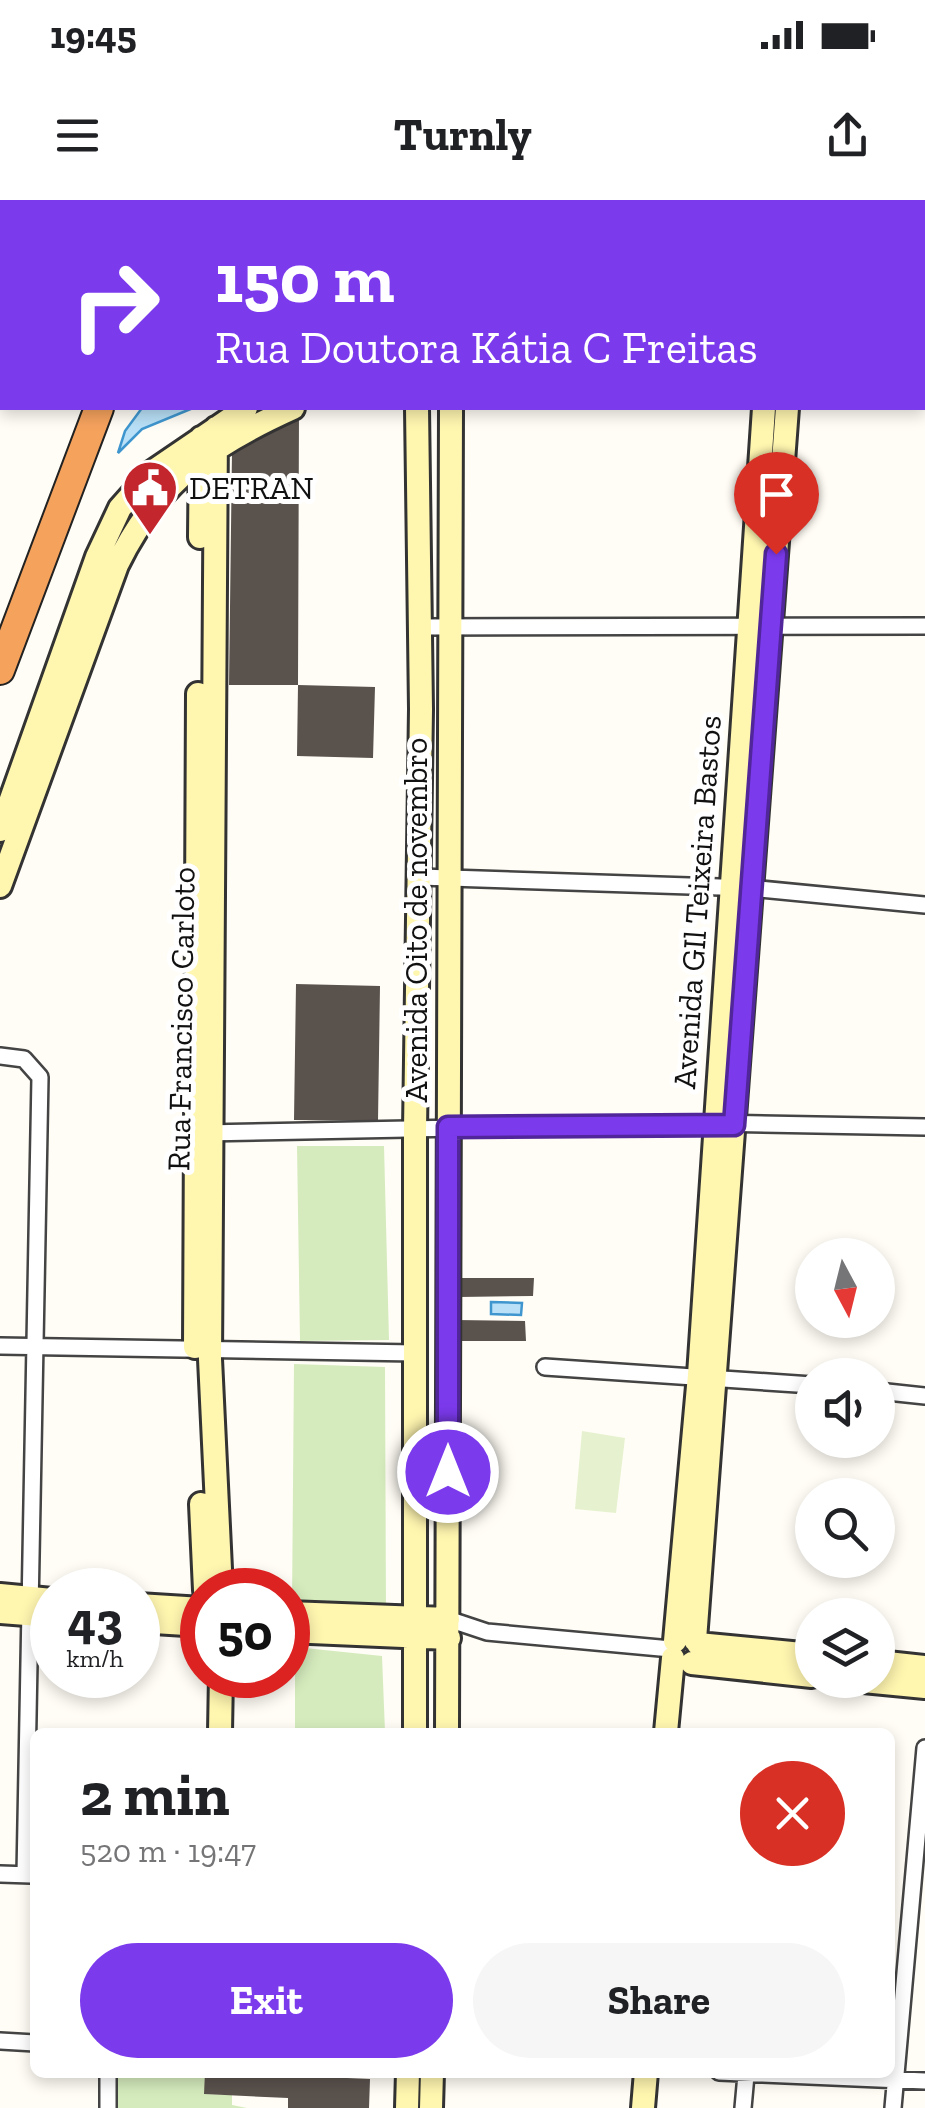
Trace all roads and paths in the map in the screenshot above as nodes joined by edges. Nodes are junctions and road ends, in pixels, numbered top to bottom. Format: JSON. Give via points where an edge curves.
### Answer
{"nodes":[{"id":1,"x":98,"y":410,"type":"edge"},
{"id":2,"x":244,"y":410,"type":"edge"},
{"id":3,"x":288,"y":410,"type":"edge"},
{"id":4,"x":417,"y":410,"type":"edge"},
{"id":5,"x":451,"y":410,"type":"edge"},
{"id":6,"x":764,"y":410,"type":"edge"},
{"id":7,"x":788,"y":410,"type":"edge"},
{"id":8,"x":209,"y":443,"type":"junction"},
{"id":9,"x":107,"y":561,"type":"junction"},
{"id":10,"x":925,"y":626,"type":"edge"},
{"id":11,"x":421,"y":627,"type":"junction"},
{"id":12,"x":760,"y":627,"type":"junction"},
{"id":13,"x":448,"y":628,"type":"junction"},
{"id":14,"x":0,"y":670,"type":"edge"},
{"id":15,"x":421,"y":709,"type":"junction"},
{"id":16,"x":450,"y":710,"type":"junction"},
{"id":17,"x":0,"y":830,"type":"edge"},
{"id":18,"x":420,"y":877,"type":"junction"},
{"id":19,"x":450,"y":878,"type":"junction"},
{"id":20,"x":0,"y":886,"type":"edge"},
{"id":21,"x":740,"y":888,"type":"junction"},
{"id":22,"x":925,"y":905,"type":"edge"},
{"id":23,"x":418,"y":974,"type":"junction"},
{"id":24,"x":449,"y":974,"type":"junction"},
{"id":25,"x":0,"y":1056,"type":"edge"},
{"id":26,"x":724,"y":1124,"type":"junction"},
{"id":27,"x":448,"y":1127,"type":"junction"},
{"id":28,"x":925,"y":1127,"type":"edge"},
{"id":29,"x":415,"y":1130,"type":"junction"},
{"id":30,"x":204,"y":1133,"type":"junction"},
{"id":31,"x":448,"y":1324,"type":"junction"},
{"id":32,"x":415,"y":1325,"type":"junction"},
{"id":33,"x":0,"y":1346,"type":"edge"},
{"id":34,"x":36,"y":1347,"type":"junction"},
{"id":35,"x":202,"y":1353,"type":"junction"},
{"id":36,"x":415,"y":1353,"type":"junction"},
{"id":37,"x":545,"y":1367,"type":"dead end"},
{"id":38,"x":707,"y":1376,"type":"junction"},
{"id":39,"x":795,"y":1384,"type":"edge"},
{"id":40,"x":895,"y":1393,"type":"edge"},
{"id":41,"x":925,"y":1396,"type":"edge"},
{"id":42,"x":41,"y":1568,"type":"edge"},
{"id":43,"x":205,"y":1568,"type":"edge"},
{"id":44,"x":219,"y":1568,"type":"edge"},
{"id":45,"x":0,"y":1595,"type":"edge"},
{"id":46,"x":30,"y":1604,"type":"edge"},
{"id":47,"x":30,"y":1608,"type":"edge"},
{"id":48,"x":0,"y":1612,"type":"edge"},
{"id":49,"x":310,"y":1616,"type":"edge"},
{"id":50,"x":448,"y":1629,"type":"junction"},
{"id":51,"x":416,"y":1630,"type":"junction"},
{"id":52,"x":310,"y":1631,"type":"edge"},
{"id":53,"x":684,"y":1651,"type":"junction"},
{"id":54,"x":795,"y":1654,"type":"edge"},
{"id":55,"x":895,"y":1663,"type":"edge"},
{"id":56,"x":925,"y":1666,"type":"edge"},
{"id":57,"x":795,"y":1673,"type":"edge"},
{"id":58,"x":895,"y":1685,"type":"edge"},
{"id":59,"x":925,"y":1688,"type":"edge"},
{"id":60,"x":38,"y":1698,"type":"edge"},
{"id":61,"x":206,"y":1698,"type":"edge"},
{"id":62,"x":221,"y":1698,"type":"edge"},
{"id":63,"x":37,"y":1728,"type":"edge"},
{"id":64,"x":206,"y":1728,"type":"edge"},
{"id":65,"x":220,"y":1728,"type":"edge"},
{"id":66,"x":415,"y":1728,"type":"edge"},
{"id":67,"x":447,"y":1728,"type":"edge"},
{"id":68,"x":667,"y":1728,"type":"edge"},
{"id":69,"x":679,"y":1728,"type":"edge"},
{"id":70,"x":925,"y":1748,"type":"edge"},
{"id":71,"x":0,"y":1874,"type":"edge"},
{"id":72,"x":30,"y":1875,"type":"edge"},
{"id":73,"x":0,"y":2041,"type":"edge"},
{"id":74,"x":30,"y":2043,"type":"edge"},
{"id":75,"x":108,"y":2078,"type":"edge"},
{"id":76,"x":408,"y":2078,"type":"edge"},
{"id":77,"x":432,"y":2078,"type":"edge"},
{"id":78,"x":646,"y":2078,"type":"edge"},
{"id":79,"x":746,"y":2078,"type":"edge"},
{"id":80,"x":820,"y":2078,"type":"edge"},
{"id":81,"x":895,"y":2081,"type":"junction"},
{"id":82,"x":925,"y":2082,"type":"edge"},
{"id":83,"x":108,"y":2108,"type":"edge"},
{"id":84,"x":407,"y":2108,"type":"edge"},
{"id":85,"x":430,"y":2108,"type":"edge"},
{"id":86,"x":643,"y":2108,"type":"edge"},
{"id":87,"x":743,"y":2108,"type":"edge"},
{"id":88,"x":893,"y":2108,"type":"edge"}],
"edges":[{"from":1,"to":14,"type":"highway"},
{"from":2,"to":8,"type":"street"},
{"from":3,"to":8,"type":"street"},
{"from":4,"to":11,"type":"street","name":"Avenida Oito de novembro"},
{"from":5,"to":13,"type":"street","name":"Avenida Oito de novembro"},
{"from":6,"to":12,"type":"street","name":"Avenida GIl Teixeira Bastos"},
{"from":7,"to":12,"type":"street","name":"Avenida GIl Teixeira Bastos"},
{"from":8,"to":9,"type":"street"},
{"from":8,"to":30,"type":"street","name":"Rua Francisco Carloto"},
{"from":9,"to":17,"type":"street"},
{"from":9,"to":20,"type":"street"},
{"from":10,"to":12,"type":"street"},
{"from":11,"to":13,"type":"street"},
{"from":11,"to":15,"type":"street","name":"Avenida Oito de novembro"},
{"from":12,"to":13,"type":"street"},
{"from":12,"to":21,"type":"street","name":"Avenida GIl Teixeira Bastos"},
{"from":13,"to":16,"type":"street","name":"Avenida Oito de novembro"},
{"from":15,"to":16,"type":"street"},
{"from":15,"to":18,"type":"street","name":"Avenida Oito de novembro"},
{"from":16,"to":19,"type":"street","name":"Avenida Oito de novembro"},
{"from":18,"to":19,"type":"street"},
{"from":18,"to":23,"type":"street","name":"Avenida Oito de novembro"},
{"from":19,"to":21,"type":"street"},
{"from":19,"to":24,"type":"street","name":"Avenida Oito de novembro"},
{"from":21,"to":22,"type":"street"},
{"from":21,"to":26,"type":"street","name":"Avenida GIl Teixeira Bastos"},
{"from":23,"to":24,"type":"street"},
{"from":23,"to":29,"type":"street","name":"Avenida Oito de novembro"},
{"from":24,"to":27,"type":"street","name":"Avenida Oito de novembro"},
{"from":25,"to":34,"type":"street","via":[[24,1059],[40,1077]]},
{"from":26,"to":27,"type":"street"},
{"from":26,"to":28,"type":"street"},
{"from":26,"to":38,"type":"street","name":"Avenida GIl Teixeira Bastos"},
{"from":27,"to":29,"type":"street"},
{"from":27,"to":31,"type":"street","name":"Avenida Oito de novembro"},
{"from":29,"to":30,"type":"street"},
{"from":29,"to":32,"type":"street","name":"Avenida Oito de novembro"},
{"from":30,"to":35,"type":"street","name":"Rua Francisco Carloto"},
{"from":31,"to":32,"type":"street"},
{"from":31,"to":50,"type":"street","name":"Avenida Oito de novembro"},
{"from":32,"to":36,"type":"street","name":"Avenida Oito de novembro"},
{"from":33,"to":34,"type":"street"},
{"from":34,"to":35,"type":"street"},
{"from":34,"to":42,"type":"street"},
{"from":35,"to":36,"type":"street"},
{"from":35,"to":43,"type":"street","name":"Rua Francisco Carloto"},
{"from":35,"to":44,"type":"street","name":"Rua Francisco Carloto"},
{"from":36,"to":51,"type":"street","name":"Avenida Oito de novembro"},
{"from":37,"to":38,"type":"street"},
{"from":38,"to":39,"type":"street"},
{"from":38,"to":53,"type":"street","name":"Avenida GIl Teixeira Bastos"},
{"from":40,"to":41,"type":"street"},
{"from":45,"to":46,"type":"street"},
{"from":47,"to":48,"type":"street"},
{"from":49,"to":51,"type":"street"},
{"from":50,"to":51,"type":"street"},
{"from":50,"to":53,"type":"street"},
{"from":50,"to":67,"type":"street","name":"Avenida Oito de novembro"},
{"from":51,"to":52,"type":"street"},
{"from":51,"to":66,"type":"street","name":"Avenida Oito de novembro"},
{"from":53,"to":54,"type":"street"},
{"from":53,"to":57,"type":"street"},
{"from":53,"to":68,"type":"street"},
{"from":53,"to":69,"type":"street"},
{"from":55,"to":56,"type":"street"},
{"from":58,"to":59,"type":"street"},
{"from":60,"to":63,"type":"street"},
{"from":61,"to":64,"type":"street"},
{"from":62,"to":65,"type":"street"},
{"from":70,"to":81,"type":"street"},
{"from":71,"to":72,"type":"street"},
{"from":73,"to":74,"type":"street"},
{"from":75,"to":83,"type":"street"},
{"from":76,"to":84,"type":"street"},
{"from":77,"to":85,"type":"street"},
{"from":78,"to":86,"type":"street"},
{"from":79,"to":87,"type":"street"},
{"from":80,"to":81,"type":"street"},
{"from":81,"to":82,"type":"street"},
{"from":81,"to":88,"type":"street"}]}
